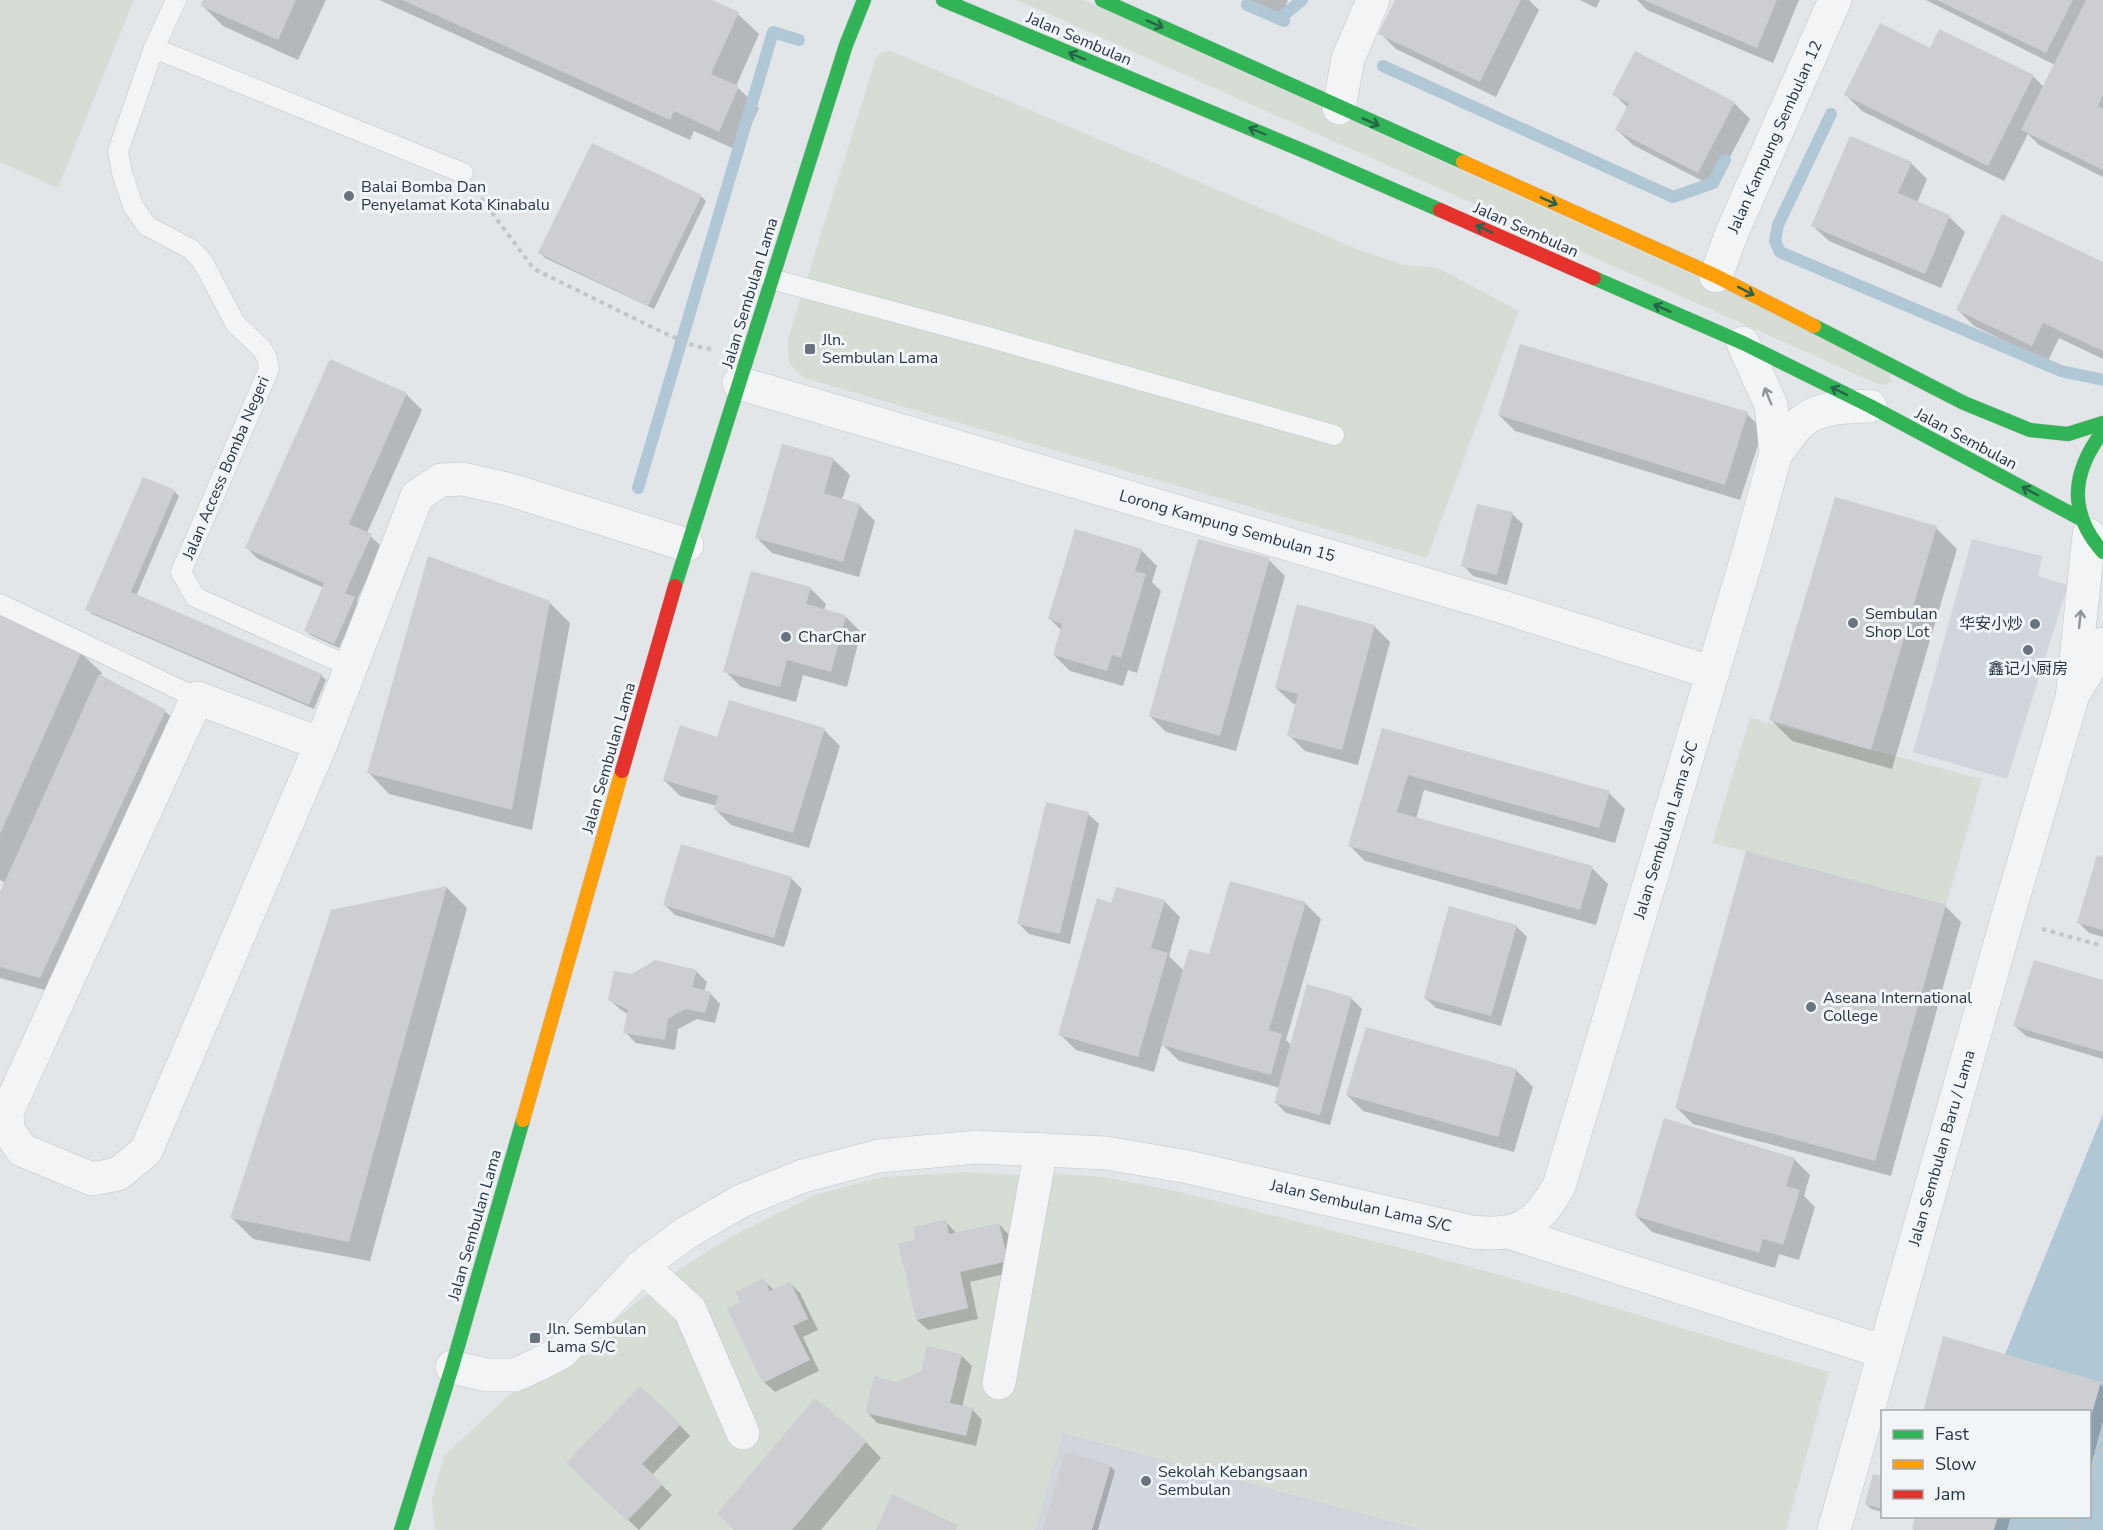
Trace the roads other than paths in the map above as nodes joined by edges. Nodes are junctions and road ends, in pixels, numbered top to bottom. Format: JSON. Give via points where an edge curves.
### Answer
{"nodes":[{"id":1,"x":176,"y":0,"type":"edge"},
{"id":2,"x":864,"y":0,"type":"edge"},
{"id":3,"x":944,"y":0,"type":"edge"},
{"id":4,"x":1102,"y":0,"type":"edge"},
{"id":5,"x":1373,"y":0,"type":"edge"},
{"id":6,"x":1835,"y":0,"type":"edge"},
{"id":7,"x":154,"y":48,"type":"junction"},
{"id":8,"x":1338,"y":108,"type":"junction"},
{"id":9,"x":463,"y":173,"type":"road end"},
{"id":10,"x":1716,"y":276,"type":"junction"},
{"id":11,"x":771,"y":279,"type":"junction"},
{"id":12,"x":1743,"y":343,"type":"junction"},
{"id":13,"x":739,"y":383,"type":"junction"},
{"id":14,"x":1870,"y":406,"type":"junction"},
{"id":15,"x":2103,"y":423,"type":"edge"},
{"id":16,"x":2103,"y":431,"type":"edge"},
{"id":17,"x":1334,"y":435,"type":"dead end"},
{"id":18,"x":1776,"y":453,"type":"junction"},
{"id":19,"x":2091,"y":535,"type":"edge"},
{"id":20,"x":687,"y":545,"type":"junction"},
{"id":21,"x":0,"y":604,"type":"edge"},
{"id":22,"x":2103,"y":644,"type":"edge"},
{"id":23,"x":351,"y":666,"type":"junction"},
{"id":24,"x":1713,"y":673,"type":"junction"},
{"id":25,"x":197,"y":698,"type":"junction"},
{"id":26,"x":2072,"y":698,"type":"junction"},
{"id":27,"x":321,"y":744,"type":"junction"},
{"id":28,"x":1041,"y":1149,"type":"junction"},
{"id":29,"x":1511,"y":1233,"type":"junction"},
{"id":30,"x":642,"y":1266,"type":"junction"},
{"id":31,"x":1884,"y":1352,"type":"junction"},
{"id":32,"x":452,"y":1367,"type":"junction"},
{"id":33,"x":999,"y":1383,"type":"dead end"},
{"id":34,"x":743,"y":1433,"type":"dead end"},
{"id":35,"x":401,"y":1530,"type":"edge"},
{"id":36,"x":1834,"y":1530,"type":"edge"}],
"edges":[{"from":1,"to":7,"type":"lane","name":"Jalan Access Bomba Negeri"},
{"from":2,"to":11,"type":"main road","name":"Jalan Sembulan Lama"},
{"from":12,"to":3,"type":"main road","name":"Jalan Sembulan","one_way":true,"via":[[1311,154]]},
{"from":4,"to":8,"type":"main road","name":"Jalan Sembulan","one_way":true},
{"from":5,"to":8,"type":"street","via":[[1348,59]]},
{"from":6,"to":10,"type":"street","name":"Jalan Kampung Sembulan 12"},
{"from":7,"to":9,"type":"lane"},
{"from":7,"to":23,"type":"lane","name":"Jalan Access Bomba Negeri","via":[[118,151],[133,206],[147,226],[191,249],[203,262],[235,323],[262,349],[269,369],[182,572],[195,597]]},
{"from":8,"to":10,"type":"main road","name":"Jalan Sembulan","one_way":true},
{"from":10,"to":15,"type":"main road","name":"Jalan Sembulan","one_way":true,"via":[[1964,403],[2030,430],[2068,434]]},
{"from":11,"to":13,"type":"main road","name":"Jalan Sembulan Lama"},
{"from":11,"to":17,"type":"lane"},
{"from":14,"to":12,"type":"main road","name":"Jalan Sembulan","one_way":true},
{"from":18,"to":12,"type":"street","one_way":true,"via":[[1772,405]]},
{"from":13,"to":20,"type":"main road","name":"Jalan Sembulan Lama"},
{"from":13,"to":24,"type":"street","name":"Lorong Kampung Sembulan 15","via":[[1492,604]]},
{"from":14,"to":18,"type":"street","via":[[1823,410],[1804,420]]},
{"from":19,"to":14,"type":"main road","name":"Jalan Sembulan","one_way":true},
{"from":16,"to":19,"type":"main road","via":[[2085,455],[2077,486]]},
{"from":18,"to":24,"type":"street","name":"Jalan Sembulan Lama S/C"},
{"from":26,"to":19,"type":"street","one_way":true},
{"from":20,"to":23,"type":"street","via":[[511,490],[464,479],[441,480],[417,496]]},
{"from":20,"to":32,"type":"main road","name":"Jalan Sembulan Lama"},
{"from":21,"to":25,"type":"lane"},
{"from":22,"to":26,"type":"street"},
{"from":23,"to":27,"type":"street"},
{"from":24,"to":29,"type":"street","name":"Jalan Sembulan Lama S/C","via":[[1559,1186],[1546,1209]]},
{"from":25,"to":27,"type":"street"},
{"from":25,"to":27,"type":"street","via":[[7,1112],[9,1130],[22,1150],[92,1179],[118,1174],[146,1151]]},
{"from":26,"to":31,"type":"street","name":"Jalan Sembulan Baru / Lama"},
{"from":28,"to":29,"type":"street","name":"Jalan Sembulan Lama S/C","via":[[1106,1153],[1176,1165],[1472,1232]]},
{"from":28,"to":30,"type":"street","name":"Jalan Sembulan Lama S/C","via":[[977,1147],[879,1156],[803,1176],[741,1201],[686,1233]]},
{"from":28,"to":33,"type":"street"},
{"from":29,"to":31,"type":"street"},
{"from":30,"to":32,"type":"street","name":"Jalan Sembulan Lama S/C","via":[[562,1352],[515,1376],[487,1376]]},
{"from":30,"to":34,"type":"street","via":[[690,1310]]},
{"from":31,"to":36,"type":"street","name":"Jalan Sembulan Baru / Lama"},
{"from":32,"to":35,"type":"main road","name":"Jalan Sembulan Lama"}]}
